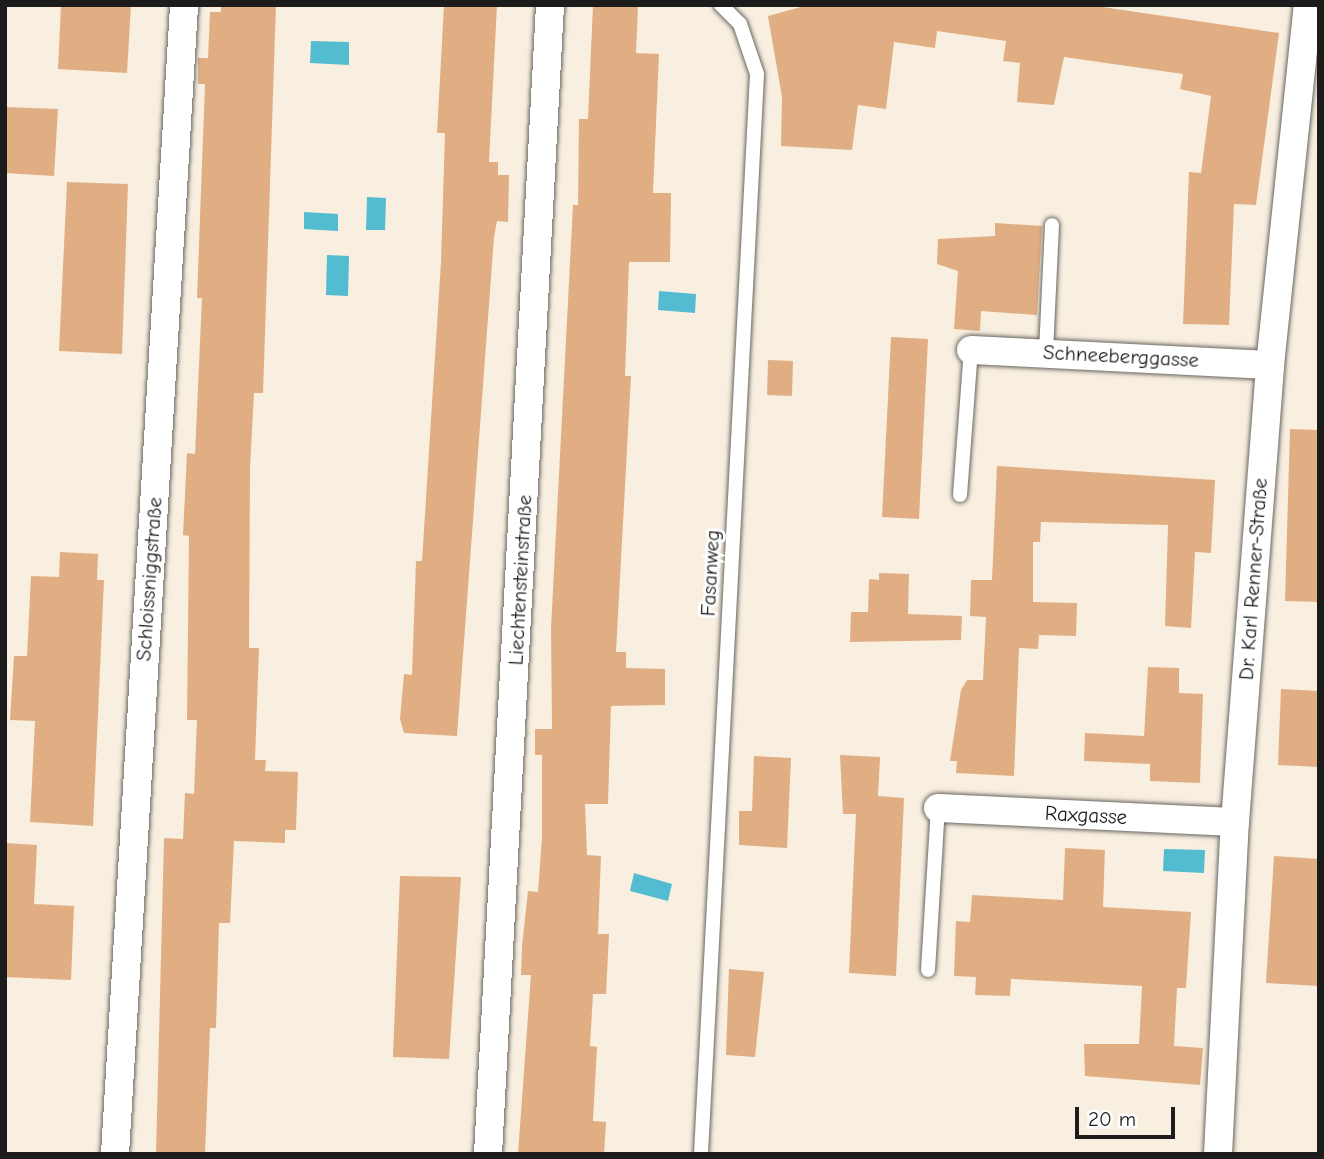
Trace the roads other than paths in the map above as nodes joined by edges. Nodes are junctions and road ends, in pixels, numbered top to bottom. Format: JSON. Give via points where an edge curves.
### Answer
{"nodes":[{"id":1,"x":184,"y":5,"type":"edge"},
{"id":2,"x":550,"y":5,"type":"edge"},
{"id":3,"x":721,"y":5,"type":"edge"},
{"id":4,"x":1308,"y":5,"type":"edge"},
{"id":5,"x":1052,"y":225,"type":"dead end"},
{"id":6,"x":971,"y":350,"type":"joint"},
{"id":7,"x":1046,"y":352,"type":"junction"},
{"id":8,"x":1270,"y":365,"type":"junction"},
{"id":9,"x":960,"y":495,"type":"dead end"},
{"id":10,"x":938,"y":808,"type":"joint"},
{"id":11,"x":1235,"y":822,"type":"junction"},
{"id":12,"x":928,"y":970,"type":"dead end"},
{"id":13,"x":115,"y":1154,"type":"edge"},
{"id":14,"x":488,"y":1154,"type":"edge"},
{"id":15,"x":701,"y":1154,"type":"edge"},
{"id":16,"x":1218,"y":1154,"type":"edge"}],
"edges":[{"from":1,"to":13,"type":"street","name":"Schloissniggstraße"},
{"from":2,"to":14,"type":"street","name":"Liechtensteinstraße"},
{"from":3,"to":15,"type":"lane","name":"Fasanweg","via":[[740,24],[757,74]]},
{"from":4,"to":8,"type":"street","name":"Dr. Karl Renner-Straße"},
{"from":5,"to":7,"type":"lane"},
{"from":6,"to":7,"type":"street","name":"Schneeberggasse"},
{"from":6,"to":9,"type":"lane"},
{"from":7,"to":8,"type":"street","name":"Schneeberggasse"},
{"from":8,"to":11,"type":"street","name":"Dr. Karl Renner-Straße"},
{"from":10,"to":11,"type":"street","name":"Raxgasse"},
{"from":10,"to":12,"type":"lane"},
{"from":11,"to":16,"type":"street","name":"Dr. Karl Renner-Straße"}]}
